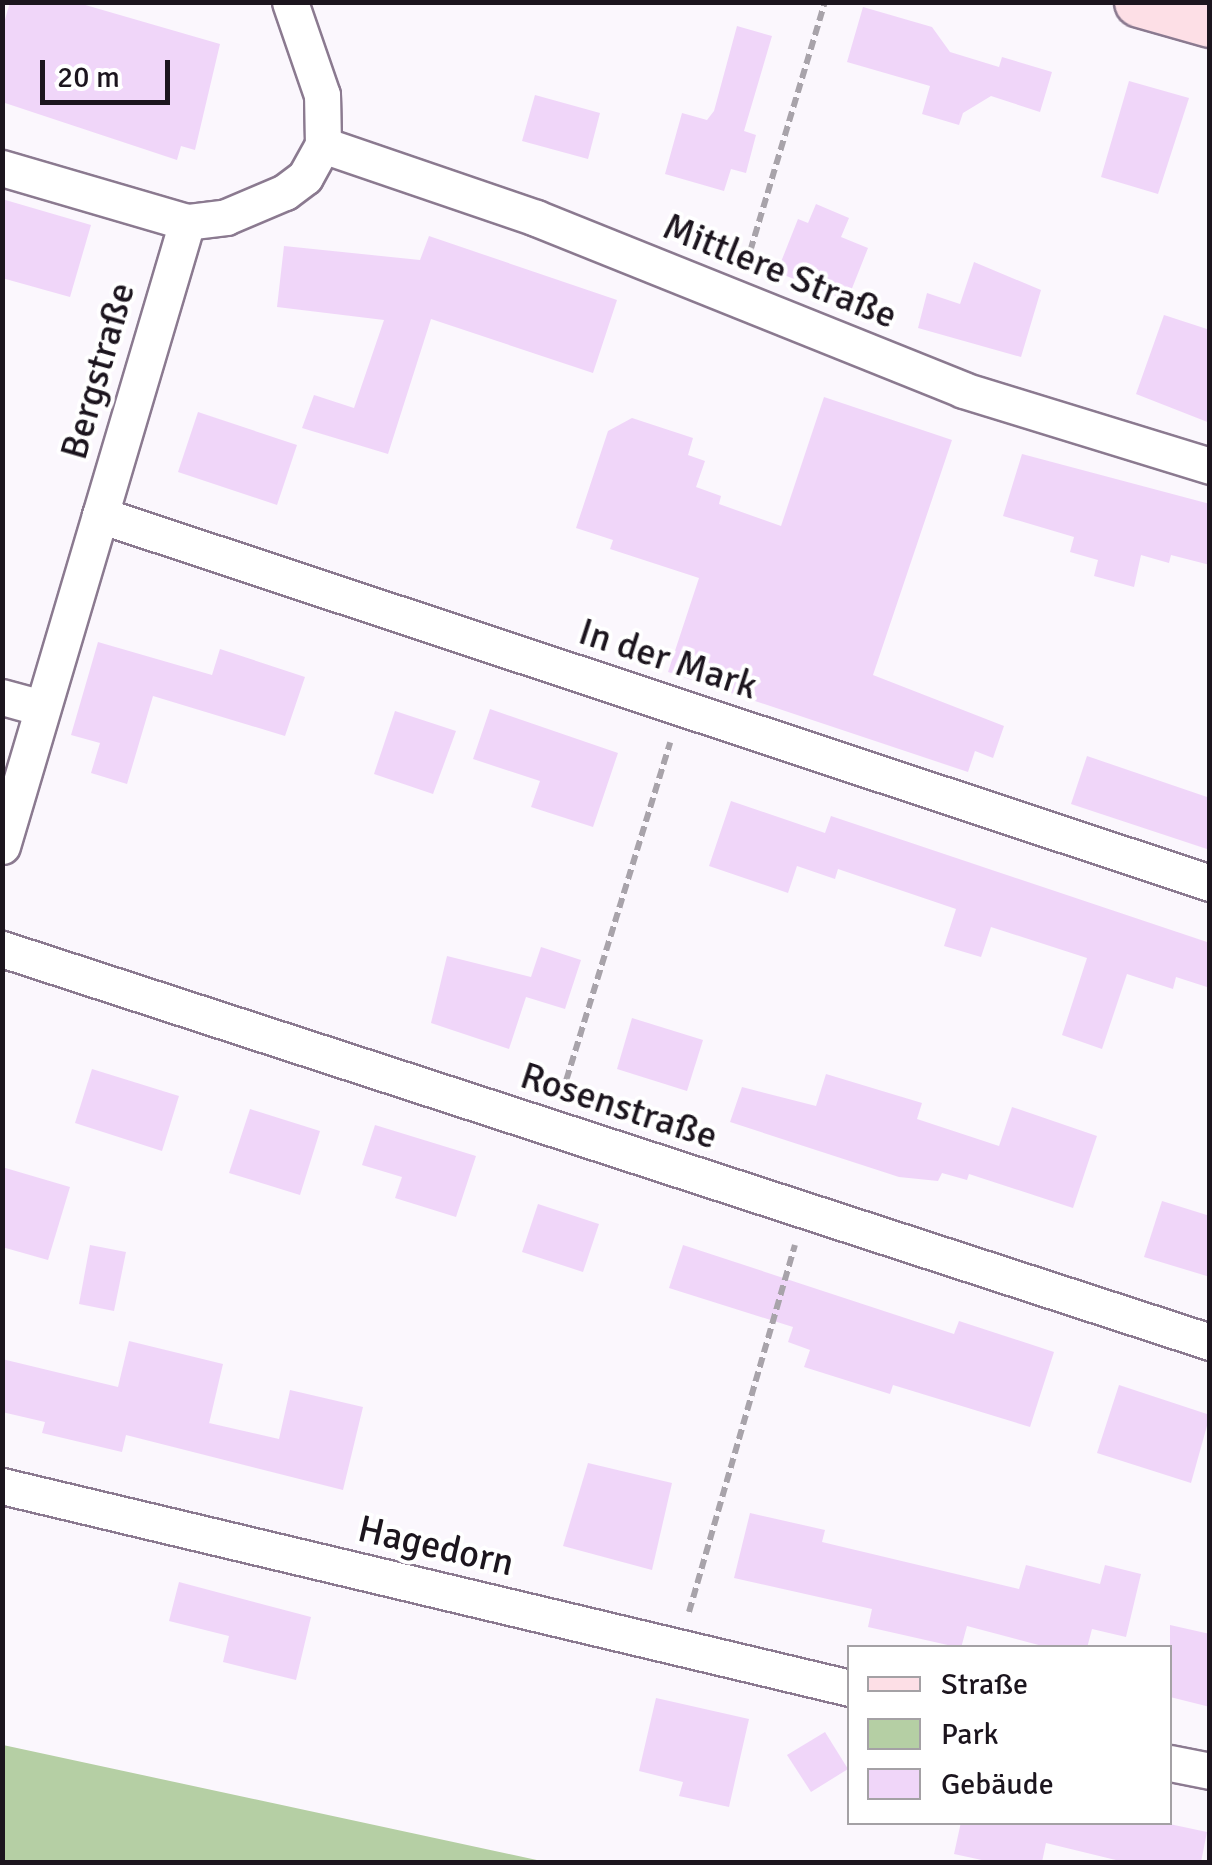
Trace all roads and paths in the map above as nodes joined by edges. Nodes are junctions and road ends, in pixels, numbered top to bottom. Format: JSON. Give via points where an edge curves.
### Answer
{"nodes":[{"id":1,"x":290,"y":2,"type":"edge"},
{"id":2,"x":825,"y":2,"type":"edge"},
{"id":3,"x":1140,"y":2,"type":"edge"},
{"id":4,"x":1210,"y":22,"type":"edge"},
{"id":5,"x":322,"y":145,"type":"junction"},
{"id":6,"x":2,"y":168,"type":"edge"},
{"id":7,"x":187,"y":222,"type":"junction"},
{"id":8,"x":736,"y":298,"type":"junction"},
{"id":9,"x":1210,"y":466,"type":"edge"},
{"id":10,"x":100,"y":515,"type":"junction"},
{"id":11,"x":2,"y":697,"type":"edge"},
{"id":12,"x":42,"y":708,"type":"junction"},
{"id":13,"x":681,"y":708,"type":"junction"},
{"id":14,"x":2,"y":846,"type":"edge"},
{"id":15,"x":1210,"y":884,"type":"edge"},
{"id":16,"x":2,"y":950,"type":"edge"},
{"id":17,"x":552,"y":1128,"type":"junction"},
{"id":18,"x":805,"y":1211,"type":"junction"},
{"id":19,"x":1210,"y":1342,"type":"edge"},
{"id":20,"x":2,"y":1486,"type":"edge"},
{"id":21,"x":679,"y":1647,"type":"junction"},
{"id":22,"x":847,"y":1687,"type":"edge"},
{"id":23,"x":1172,"y":1763,"type":"edge"},
{"id":24,"x":1210,"y":1771,"type":"edge"}],
"edges":[{"from":1,"to":5,"type":"street","via":[[322,95]]},
{"from":2,"to":8,"type":"path"},
{"from":3,"to":4,"type":"street"},
{"from":5,"to":7,"type":"street","via":[[304,177],[285,192],[226,217]]},
{"from":5,"to":8,"type":"street","name":"Mittlere Straße","via":[[536,218]]},
{"from":6,"to":7,"type":"street"},
{"from":7,"to":10,"type":"street","name":"Bergstraße"},
{"from":8,"to":9,"type":"street","name":"Mittlere Straße","via":[[962,390]]},
{"from":10,"to":12,"type":"street","name":"Bergstraße"},
{"from":10,"to":13,"type":"street","name":"In der Mark"},
{"from":11,"to":12,"type":"street"},
{"from":12,"to":14,"type":"street","name":"Bergstraße"},
{"from":13,"to":15,"type":"street","name":"In der Mark"},
{"from":13,"to":17,"type":"path"},
{"from":16,"to":17,"type":"street","name":"Rosenstraße"},
{"from":17,"to":18,"type":"street","name":"Rosenstraße"},
{"from":18,"to":19,"type":"street","name":"Rosenstraße"},
{"from":18,"to":21,"type":"path"},
{"from":20,"to":21,"type":"street","name":"Hagedorn"},
{"from":21,"to":22,"type":"street","name":"Hagedorn"},
{"from":23,"to":24,"type":"street"}]}
